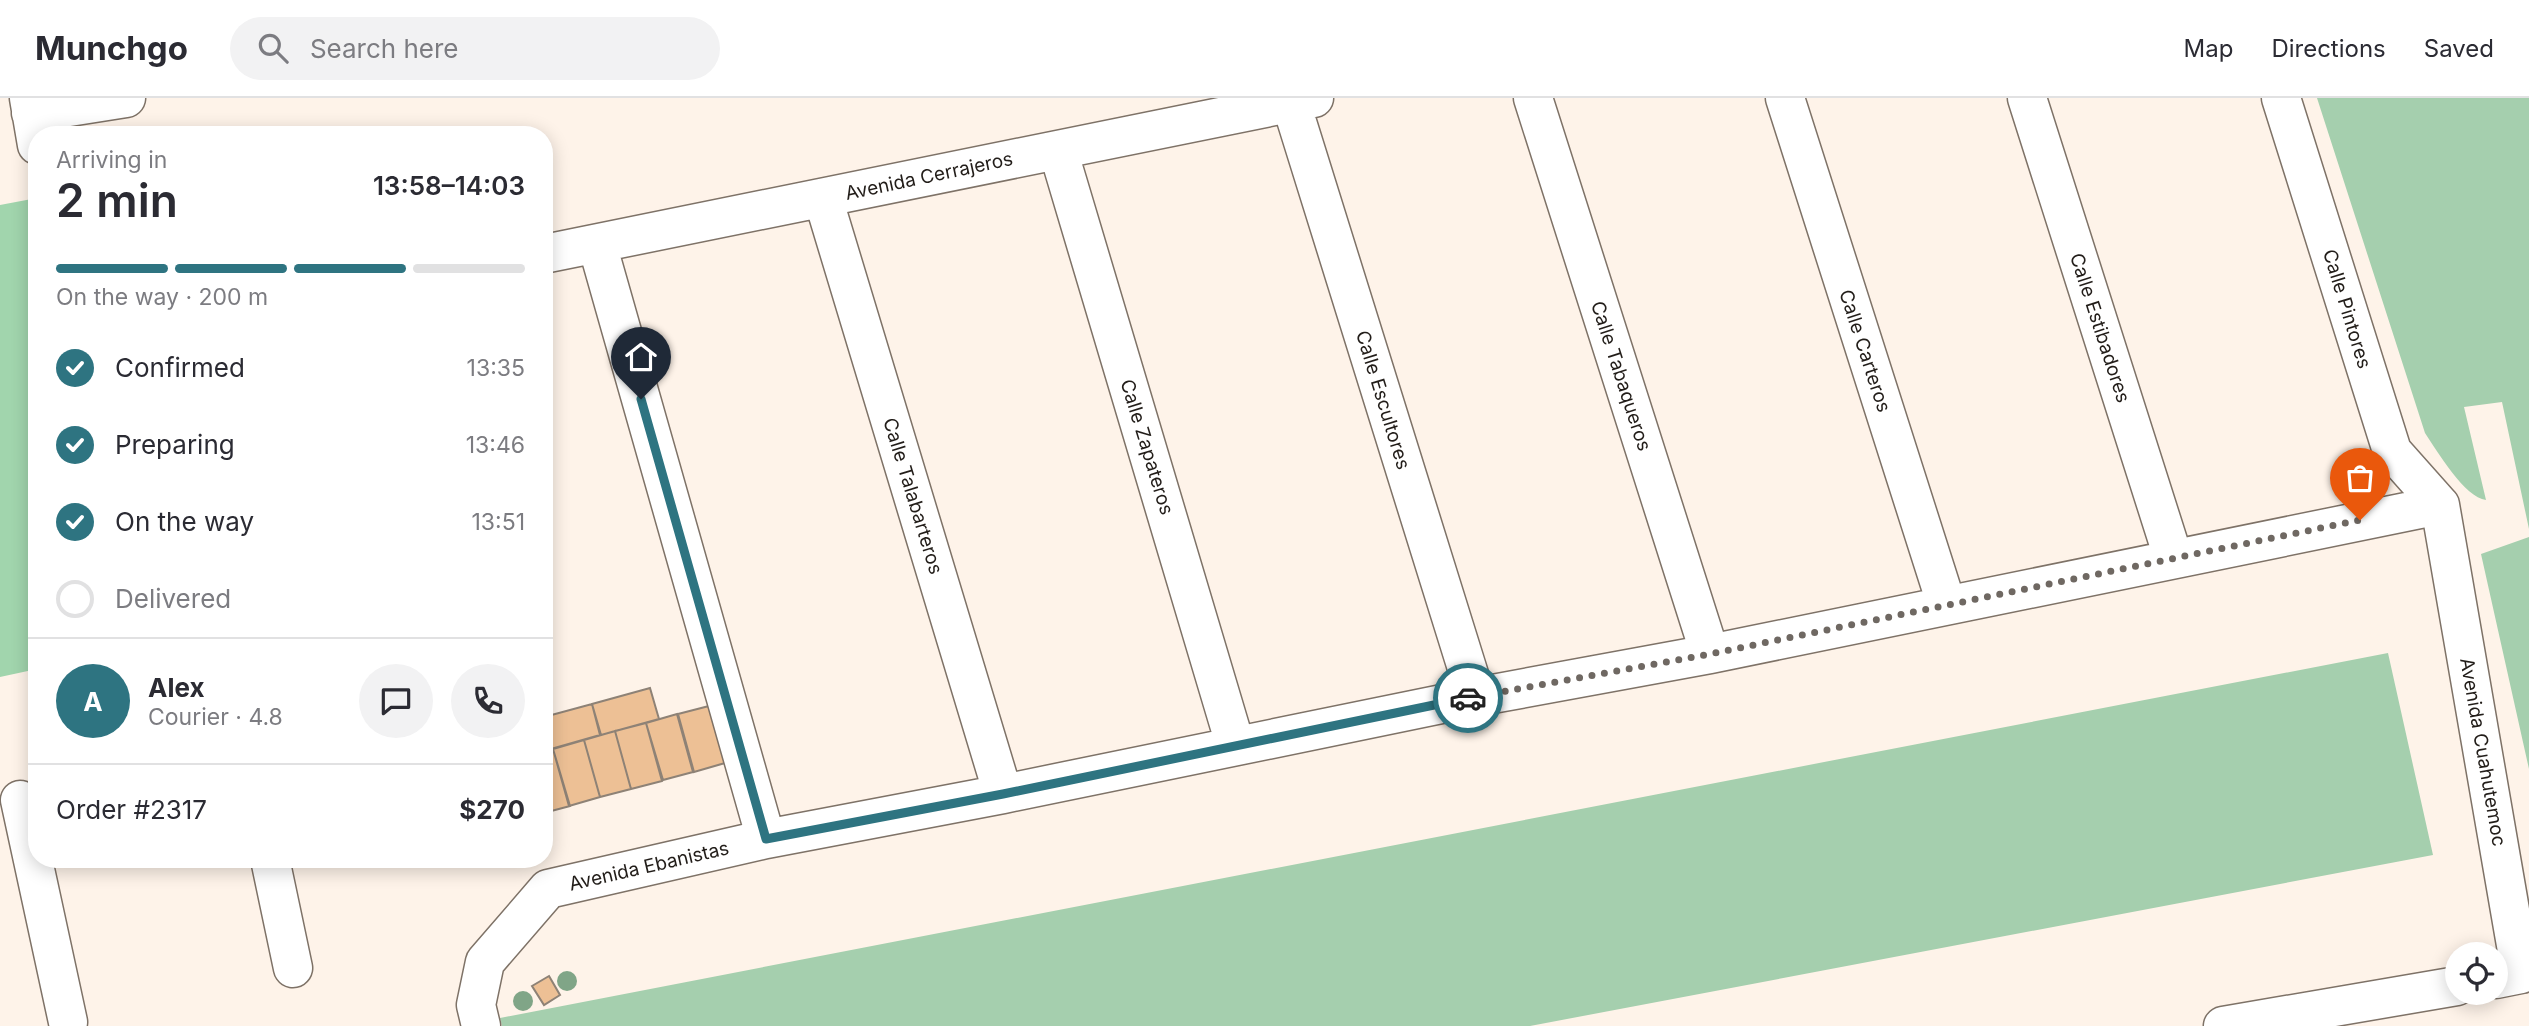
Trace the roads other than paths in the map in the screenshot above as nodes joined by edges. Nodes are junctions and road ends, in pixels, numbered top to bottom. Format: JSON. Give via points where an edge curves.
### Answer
{"nodes":[{"id":1,"x":126,"y":98,"type":"edge"},
{"id":2,"x":1533,"y":98,"type":"edge"},
{"id":3,"x":1785,"y":98,"type":"edge"},
{"id":4,"x":2027,"y":98,"type":"edge"},
{"id":5,"x":2281,"y":98,"type":"edge"},
{"id":6,"x":1302,"y":100,"type":"edge"},
{"id":7,"x":32,"y":118,"type":"edge"},
{"id":8,"x":1058,"y":150,"type":"junction"},
{"id":9,"x":823,"y":198,"type":"junction"},
{"id":10,"x":597,"y":244,"type":"junction"},
{"id":11,"x":553,"y":252,"type":"edge"},
{"id":12,"x":2440,"y":505,"type":"junction"},
{"id":13,"x":2173,"y":557,"type":"junction"},
{"id":14,"x":1946,"y":603,"type":"junction"},
{"id":15,"x":1710,"y":654,"type":"junction"},
{"id":16,"x":1476,"y":697,"type":"junction"},
{"id":17,"x":1235,"y":744,"type":"junction"},
{"id":18,"x":1003,"y":794,"type":"junction"},
{"id":19,"x":19,"y":800,"type":"edge"},
{"id":20,"x":766,"y":839,"type":"junction"},
{"id":21,"x":28,"y":841,"type":"edge"},
{"id":22,"x":34,"y":868,"type":"edge"},
{"id":23,"x":272,"y":868,"type":"edge"},
{"id":24,"x":543,"y":874,"type":"edge"},
{"id":25,"x":293,"y":968,"type":"dead end"},
{"id":26,"x":2508,"y":977,"type":"edge"},
{"id":27,"x":2445,"y":989,"type":"edge"},
{"id":28,"x":2342,"y":1016,"type":"edge"},
{"id":29,"x":68,"y":1022,"type":"dead end"},
{"id":30,"x":481,"y":1026,"type":"edge"},
{"id":31,"x":2223,"y":1026,"type":"edge"}],
"edges":[{"from":1,"to":7,"type":"street"},
{"from":2,"to":15,"type":"street","name":"Calle Tabaqueros"},
{"from":3,"to":14,"type":"street","name":"Calle Carteros"},
{"from":4,"to":13,"type":"street","name":"Calle Estibadores"},
{"from":5,"to":12,"type":"street","name":"Calle Pintores","via":[[2392,451]]},
{"from":6,"to":8,"type":"street","name":"Avenida Cerrajeros"},
{"from":6,"to":16,"type":"street","name":"Calle Escultores"},
{"from":8,"to":9,"type":"street","name":"Avenida Cerrajeros"},
{"from":8,"to":17,"type":"street","name":"Calle Zapateros"},
{"from":9,"to":10,"type":"street","name":"Avenida Cerrajeros"},
{"from":9,"to":18,"type":"street","name":"Calle Talabarteros"},
{"from":10,"to":11,"type":"street","name":"Avenida Cerrajeros"},
{"from":10,"to":20,"type":"street"},
{"from":12,"to":13,"type":"street","name":"Avenida Ebanistas"},
{"from":12,"to":26,"type":"street","name":"Avenida Cuahutemoc","via":[[2521,974]]},
{"from":13,"to":14,"type":"street","name":"Avenida Ebanistas"},
{"from":14,"to":15,"type":"street","name":"Avenida Ebanistas"},
{"from":15,"to":16,"type":"street","name":"Avenida Ebanistas"},
{"from":16,"to":17,"type":"street","name":"Avenida Ebanistas"},
{"from":17,"to":18,"type":"street","name":"Avenida Ebanistas"},
{"from":18,"to":20,"type":"street","name":"Avenida Ebanistas"},
{"from":19,"to":21,"type":"street"},
{"from":20,"to":24,"type":"street","name":"Avenida Ebanistas"},
{"from":22,"to":29,"type":"street"},
{"from":23,"to":25,"type":"street"},
{"from":24,"to":30,"type":"street","via":[[485,962],[476,1005]]},
{"from":27,"to":28,"type":"street"},
{"from":28,"to":31,"type":"street"}]}
